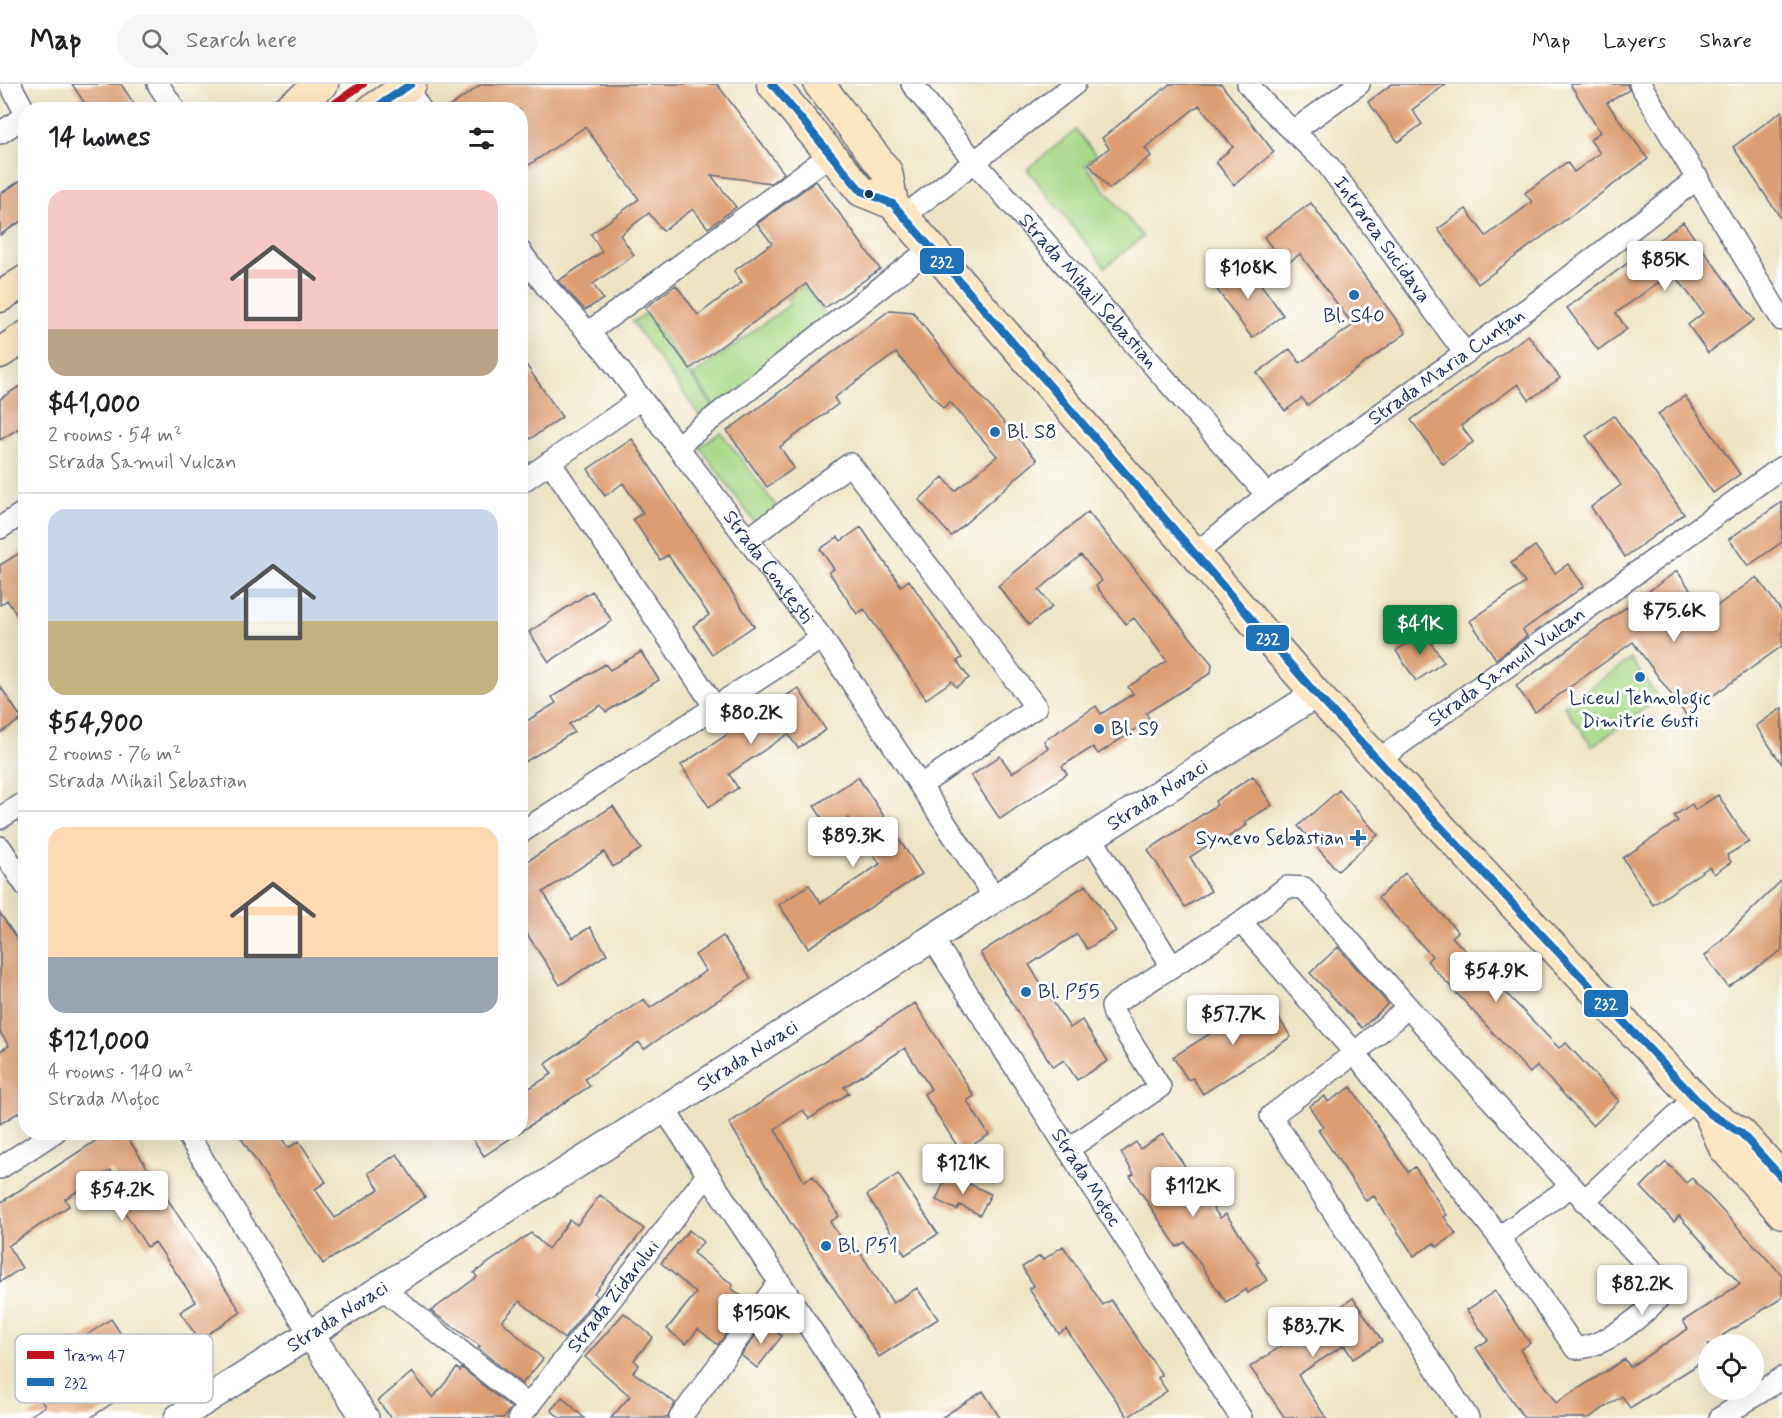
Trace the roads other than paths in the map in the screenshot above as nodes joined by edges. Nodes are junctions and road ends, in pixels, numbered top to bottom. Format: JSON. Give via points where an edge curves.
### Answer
{"nodes":[{"id":1,"x":10,"y":84,"type":"edge"},
{"id":2,"x":158,"y":84,"type":"edge"},
{"id":3,"x":323,"y":84,"type":"edge"},
{"id":4,"x":772,"y":84,"type":"edge"},
{"id":5,"x":819,"y":84,"type":"edge"},
{"id":6,"x":912,"y":84,"type":"edge"},
{"id":7,"x":1075,"y":84,"type":"edge"},
{"id":8,"x":1248,"y":84,"type":"edge"},
{"id":9,"x":1359,"y":84,"type":"edge"},
{"id":10,"x":1640,"y":84,"type":"edge"},
{"id":11,"x":413,"y":93,"type":"edge"},
{"id":12,"x":20,"y":102,"type":"edge"},
{"id":13,"x":170,"y":102,"type":"edge"},
{"id":14,"x":297,"y":102,"type":"edge"},
{"id":15,"x":391,"y":102,"type":"edge"},
{"id":16,"x":18,"y":121,"type":"edge"},
{"id":17,"x":1295,"y":130,"type":"junction"},
{"id":18,"x":0,"y":133,"type":"edge"},
{"id":19,"x":830,"y":155,"type":"junction"},
{"id":20,"x":974,"y":161,"type":"junction"},
{"id":21,"x":1698,"y":178,"type":"junction"},
{"id":22,"x":898,"y":210,"type":"junction"},
{"id":23,"x":930,"y":249,"type":"junction"},
{"id":24,"x":528,"y":262,"type":"edge"},
{"id":25,"x":18,"y":285,"type":"edge"},
{"id":26,"x":0,"y":297,"type":"edge"},
{"id":27,"x":1782,"y":320,"type":"edge"},
{"id":28,"x":589,"y":332,"type":"junction"},
{"id":29,"x":18,"y":341,"type":"edge"},
{"id":30,"x":1464,"y":352,"type":"junction"},
{"id":31,"x":0,"y":353,"type":"edge"},
{"id":32,"x":641,"y":399,"type":"junction"},
{"id":33,"x":677,"y":446,"type":"junction"},
{"id":34,"x":550,"y":462,"type":"junction"},
{"id":35,"x":1782,"y":467,"type":"edge"},
{"id":36,"x":528,"y":477,"type":"edge"},
{"id":37,"x":1267,"y":495,"type":"junction"},
{"id":38,"x":18,"y":516,"type":"edge"},
{"id":39,"x":0,"y":528,"type":"edge"},
{"id":40,"x":748,"y":538,"type":"junction"},
{"id":41,"x":1194,"y":555,"type":"junction"},
{"id":42,"x":822,"y":638,"type":"junction"},
{"id":43,"x":1316,"y":694,"type":"junction"},
{"id":44,"x":715,"y":707,"type":"junction"},
{"id":45,"x":1377,"y":761,"type":"junction"},
{"id":46,"x":921,"y":785,"type":"junction"},
{"id":47,"x":18,"y":807,"type":"edge"},
{"id":48,"x":0,"y":818,"type":"edge"},
{"id":49,"x":528,"y":828,"type":"edge"},
{"id":50,"x":1091,"y":837,"type":"junction"},
{"id":51,"x":0,"y":847,"type":"edge"},
{"id":52,"x":18,"y":874,"type":"edge"},
{"id":53,"x":996,"y":898,"type":"junction"},
{"id":54,"x":1241,"y":922,"type":"junction"},
{"id":55,"x":932,"y":938,"type":"junction"},
{"id":56,"x":1172,"y":966,"type":"junction"},
{"id":57,"x":1407,"y":1008,"type":"junction"},
{"id":58,"x":1355,"y":1053,"type":"junction"},
{"id":59,"x":1702,"y":1105,"type":"junction"},
{"id":60,"x":664,"y":1109,"type":"junction"},
{"id":61,"x":43,"y":1140,"type":"edge"},
{"id":62,"x":191,"y":1140,"type":"edge"},
{"id":63,"x":1068,"y":1149,"type":"junction"},
{"id":64,"x":0,"y":1168,"type":"edge"},
{"id":65,"x":708,"y":1174,"type":"junction"},
{"id":66,"x":1782,"y":1178,"type":"edge"},
{"id":67,"x":1577,"y":1194,"type":"junction"},
{"id":68,"x":1782,"y":1213,"type":"edge"},
{"id":69,"x":1499,"y":1237,"type":"junction"},
{"id":70,"x":779,"y":1281,"type":"junction"},
{"id":71,"x":382,"y":1288,"type":"junction"},
{"id":72,"x":310,"y":1334,"type":"junction"},
{"id":73,"x":1782,"y":1378,"type":"edge"},
{"id":74,"x":213,"y":1396,"type":"edge"},
{"id":75,"x":202,"y":1403,"type":"edge"},
{"id":76,"x":524,"y":1412,"type":"edge"},
{"id":77,"x":178,"y":1418,"type":"edge"},
{"id":78,"x":365,"y":1418,"type":"edge"},
{"id":79,"x":680,"y":1418,"type":"edge"},
{"id":80,"x":870,"y":1418,"type":"edge"},
{"id":81,"x":1242,"y":1418,"type":"edge"},
{"id":82,"x":1468,"y":1418,"type":"edge"},
{"id":83,"x":1720,"y":1418,"type":"edge"}],
"edges":[{"from":1,"to":12,"type":"street"},
{"from":2,"to":13,"type":"street"},
{"from":3,"to":14,"type":"main road"},
{"from":4,"to":19,"type":"main road"},
{"from":5,"to":22,"type":"main road","via":[[887,172]]},
{"from":6,"to":20,"type":"street","name":"Strada Mihail Sebastian"},
{"from":7,"to":20,"type":"street"},
{"from":8,"to":17,"type":"street","name":"Intrarea Sucidava"},
{"from":9,"to":17,"type":"street"},
{"from":10,"to":21,"type":"street"},
{"from":11,"to":15,"type":"main road"},
{"from":16,"to":18,"type":"street"},
{"from":17,"to":30,"type":"street","name":"Intrarea Sucidava","via":[[1328,165]]},
{"from":19,"to":22,"type":"main road","via":[[861,190]]},
{"from":19,"to":28,"type":"street"},
{"from":20,"to":22,"type":"street"},
{"from":20,"to":37,"type":"street","name":"Strada Mihail Sebastian"},
{"from":21,"to":27,"type":"street"},
{"from":21,"to":30,"type":"street","name":"Strada Maria Cunțan","via":[[1537,302]]},
{"from":22,"to":23,"type":"main road"},
{"from":23,"to":33,"type":"street"},
{"from":23,"to":41,"type":"main road"},
{"from":24,"to":28,"type":"street","name":"Strada Conțești"},
{"from":25,"to":26,"type":"main road"},
{"from":28,"to":32,"type":"street","name":"Strada Conțești"},
{"from":29,"to":31,"type":"main road"},
{"from":30,"to":37,"type":"street","name":"Strada Maria Cunțan"},
{"from":32,"to":33,"type":"street","name":"Strada Conțești"},
{"from":32,"to":34,"type":"street"},
{"from":33,"to":40,"type":"street","name":"Strada Conțești"},
{"from":34,"to":36,"type":"street"},
{"from":34,"to":44,"type":"street"},
{"from":35,"to":45,"type":"street","name":"Strada Samuil Vulcan"},
{"from":37,"to":41,"type":"street","name":"Strada Maria Cunțan"},
{"from":38,"to":39,"type":"street"},
{"from":40,"to":42,"type":"street","name":"Strada Conțești"},
{"from":40,"to":46,"type":"street","via":[[850,464],[1036,707]]},
{"from":41,"to":43,"type":"main road"},
{"from":42,"to":44,"type":"street"},
{"from":42,"to":46,"type":"street","name":"Strada Conțești"},
{"from":43,"to":45,"type":"main road"},
{"from":43,"to":50,"type":"street","name":"Strada Novaci"},
{"from":44,"to":49,"type":"street"},
{"from":45,"to":59,"type":"main road"},
{"from":46,"to":53,"type":"street","name":"Strada Conțești"},
{"from":47,"to":48,"type":"street"},
{"from":50,"to":53,"type":"street","name":"Strada Novaci"},
{"from":50,"to":56,"type":"street"},
{"from":51,"to":52,"type":"street"},
{"from":53,"to":55,"type":"street","name":"Strada Novaci"},
{"from":54,"to":56,"type":"street"},
{"from":54,"to":57,"type":"street","via":[[1287,887],[1304,888]]},
{"from":54,"to":58,"type":"street"},
{"from":55,"to":60,"type":"street","name":"Strada Novaci"},
{"from":55,"to":63,"type":"street","name":"Strada Moțoc"},
{"from":56,"to":63,"type":"street","via":[[1112,1007],[1160,1087]]},
{"from":57,"to":58,"type":"street"},
{"from":57,"to":67,"type":"street"},
{"from":58,"to":69,"type":"street"},
{"from":58,"to":82,"type":"street","via":[[1271,1116]]},
{"from":59,"to":66,"type":"main road","via":[[1741,1133]]},
{"from":59,"to":67,"type":"street"},
{"from":59,"to":68,"type":"main road","via":[[1724,1148]]},
{"from":60,"to":65,"type":"street"},
{"from":60,"to":71,"type":"street","name":"Strada Novaci"},
{"from":61,"to":64,"type":"street"},
{"from":62,"to":72,"type":"street"},
{"from":63,"to":81,"type":"street","name":"Strada Moțoc"},
{"from":65,"to":70,"type":"street"},
{"from":65,"to":76,"type":"street","name":"Strada Zidarului"},
{"from":67,"to":69,"type":"street"},
{"from":67,"to":69,"type":"street","via":[[1662,1280],[1664,1287],[1649,1309],[1600,1342],[1575,1348]]},
{"from":70,"to":79,"type":"street"},
{"from":70,"to":80,"type":"street"},
{"from":71,"to":72,"type":"street","name":"Strada Novaci"},
{"from":71,"to":76,"type":"street"},
{"from":72,"to":74,"type":"street","name":"Strada Novaci"},
{"from":72,"to":78,"type":"street"},
{"from":73,"to":83,"type":"street"},
{"from":75,"to":77,"type":"street","name":"Strada Novaci"}]}
